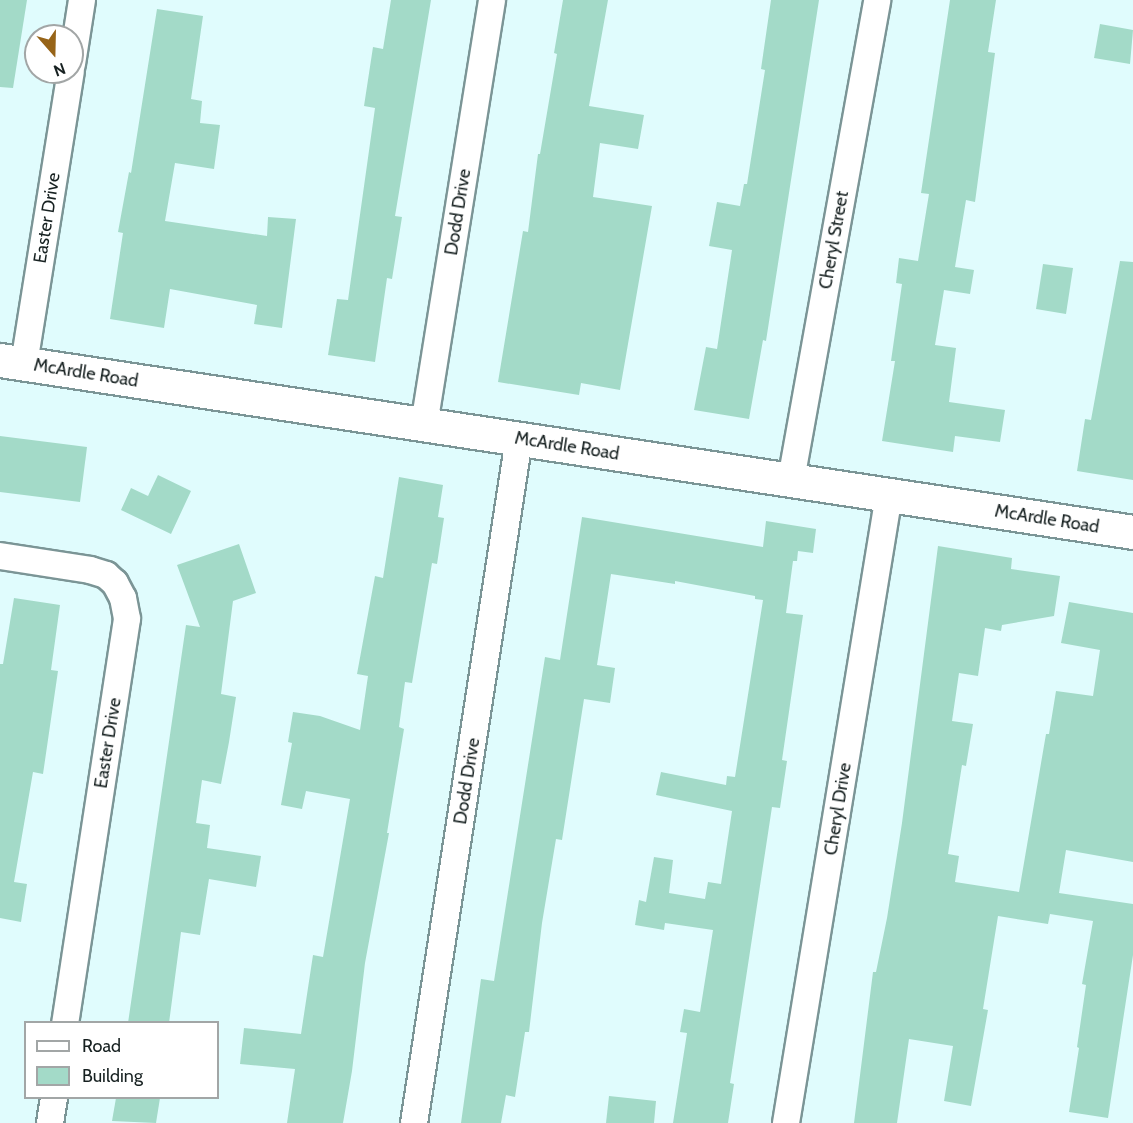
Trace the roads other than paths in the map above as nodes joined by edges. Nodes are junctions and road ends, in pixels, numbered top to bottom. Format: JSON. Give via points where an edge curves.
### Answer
{"nodes":[{"id":1,"x":82,"y":0,"type":"edge"},
{"id":2,"x":492,"y":0,"type":"edge"},
{"id":3,"x":877,"y":0,"type":"edge"},
{"id":4,"x":78,"y":24,"type":"edge"},
{"id":5,"x":69,"y":84,"type":"edge"},
{"id":6,"x":12,"y":362,"type":"edge"},
{"id":7,"x":424,"y":424,"type":"junction"},
{"id":8,"x":519,"y":439,"type":"junction"},
{"id":9,"x":790,"y":480,"type":"junction"},
{"id":10,"x":890,"y":495,"type":"junction"},
{"id":11,"x":1133,"y":532,"type":"edge"},
{"id":12,"x":0,"y":556,"type":"edge"},
{"id":13,"x":65,"y":1021,"type":"edge"},
{"id":14,"x":54,"y":1099,"type":"edge"},
{"id":15,"x":50,"y":1123,"type":"edge"},
{"id":16,"x":414,"y":1123,"type":"edge"},
{"id":17,"x":786,"y":1123,"type":"edge"}],
"edges":[{"from":1,"to":4,"type":"street"},
{"from":2,"to":7,"type":"street","name":"Dodd Drive"},
{"from":3,"to":9,"type":"street","name":"Cheryl Street"},
{"from":5,"to":6,"type":"street","name":"Easter Drive"},
{"from":6,"to":7,"type":"main road","name":"McArdle Road"},
{"from":7,"to":8,"type":"main road","name":"McArdle Road"},
{"from":8,"to":9,"type":"main road","name":"McArdle Road"},
{"from":8,"to":16,"type":"street","name":"Dodd Drive"},
{"from":9,"to":10,"type":"main road","name":"McArdle Road"},
{"from":10,"to":11,"type":"main road","name":"McArdle Road"},
{"from":10,"to":17,"type":"street","name":"Cheryl Drive"},
{"from":12,"to":13,"type":"street","name":"Easter Drive","via":[[106,575],[123,598],[127,619]]},
{"from":14,"to":15,"type":"street"}]}
